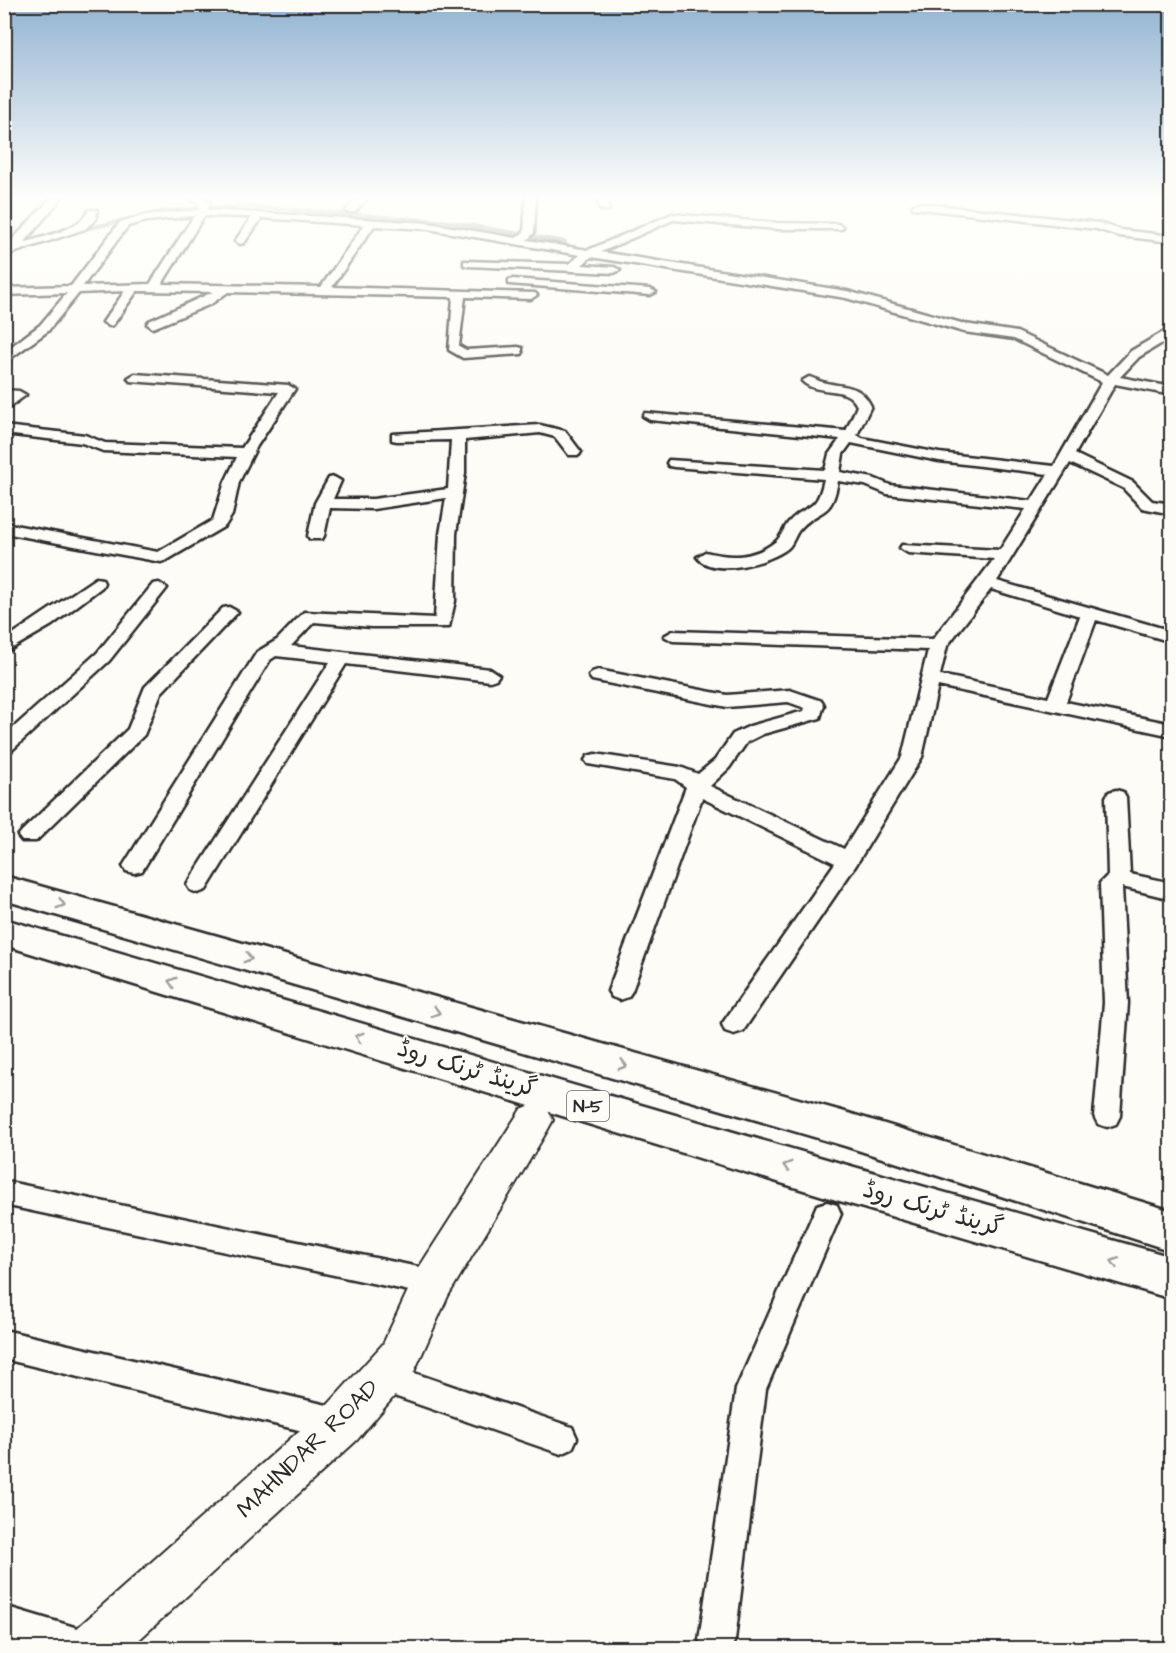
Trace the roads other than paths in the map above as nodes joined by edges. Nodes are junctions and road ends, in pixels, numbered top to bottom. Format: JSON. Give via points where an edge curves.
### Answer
{"nodes":[{"id":1,"x":87,"y":274,"type":"edge"},
{"id":2,"x":162,"y":274,"type":"edge"},
{"id":3,"x":335,"y":274,"type":"edge"},
{"id":4,"x":717,"y":274,"type":"edge"},
{"id":5,"x":154,"y":287,"type":"junction"},
{"id":6,"x":133,"y":288,"type":"junction"},
{"id":7,"x":226,"y":288,"type":"junction"},
{"id":8,"x":325,"y":289,"type":"junction"},
{"id":9,"x":74,"y":291,"type":"junction"},
{"id":10,"x":650,"y":291,"type":"dead end"},
{"id":11,"x":4,"y":292,"type":"edge"},
{"id":12,"x":452,"y":293,"type":"junction"},
{"id":13,"x":531,"y":295,"type":"dead end"},
{"id":14,"x":110,"y":322,"type":"dead end"},
{"id":15,"x":153,"y":324,"type":"dead end"},
{"id":16,"x":1172,"y":331,"type":"edge"},
{"id":17,"x":10,"y":350,"type":"edge"},
{"id":18,"x":518,"y":351,"type":"dead end"},
{"id":19,"x":4,"y":359,"type":"edge"},
{"id":20,"x":135,"y":378,"type":"dead end"},
{"id":21,"x":1111,"y":380,"type":"junction"},
{"id":22,"x":809,"y":381,"type":"dead end"},
{"id":23,"x":1172,"y":391,"type":"edge"},
{"id":24,"x":4,"y":394,"type":"edge"},
{"id":25,"x":4,"y":407,"type":"edge"},
{"id":26,"x":650,"y":416,"type":"dead end"},
{"id":27,"x":4,"y":430,"type":"edge"},
{"id":28,"x":458,"y":436,"type":"junction"},
{"id":29,"x":397,"y":437,"type":"dead end"},
{"id":30,"x":850,"y":437,"type":"junction"},
{"id":31,"x":574,"y":452,"type":"dead end"},
{"id":32,"x":246,"y":453,"type":"junction"},
{"id":33,"x":674,"y":463,"type":"dead end"},
{"id":34,"x":1063,"y":463,"type":"junction"},
{"id":35,"x":831,"y":475,"type":"junction"},
{"id":36,"x":334,"y":481,"type":"dead end"},
{"id":37,"x":456,"y":492,"type":"junction"},
{"id":38,"x":324,"y":503,"type":"junction"},
{"id":39,"x":1036,"y":506,"type":"junction"},
{"id":40,"x":1172,"y":509,"type":"edge"},
{"id":41,"x":4,"y":528,"type":"edge"},
{"id":42,"x":316,"y":536,"type":"dead end"},
{"id":43,"x":908,"y":548,"type":"dead end"},
{"id":44,"x":1005,"y":555,"type":"junction"},
{"id":45,"x":705,"y":557,"type":"dead end"},
{"id":46,"x":96,"y":583,"type":"dead end"},
{"id":47,"x":987,"y":583,"type":"junction"},
{"id":48,"x":159,"y":588,"type":"dead end"},
{"id":49,"x":229,"y":612,"type":"dead end"},
{"id":50,"x":1090,"y":613,"type":"junction"},
{"id":51,"x":673,"y":636,"type":"dead end"},
{"id":52,"x":1172,"y":637,"type":"edge"},
{"id":53,"x":938,"y":645,"type":"junction"},
{"id":54,"x":4,"y":648,"type":"edge"},
{"id":55,"x":275,"y":650,"type":"junction"},
{"id":56,"x":341,"y":658,"type":"junction"},
{"id":57,"x":490,"y":675,"type":"dead end"},
{"id":58,"x":598,"y":676,"type":"dead end"},
{"id":59,"x":931,"y":679,"type":"junction"},
{"id":60,"x":1055,"y":705,"type":"junction"},
{"id":61,"x":1172,"y":730,"type":"edge"},
{"id":62,"x":4,"y":747,"type":"edge"},
{"id":63,"x":595,"y":760,"type":"dead end"},
{"id":64,"x":696,"y":787,"type":"junction"},
{"id":65,"x":1116,"y":797,"type":"dead end"},
{"id":66,"x":29,"y":836,"type":"dead end"},
{"id":67,"x":848,"y":860,"type":"junction"},
{"id":68,"x":134,"y":866,"type":"dead end"},
{"id":69,"x":1119,"y":879,"type":"junction"},
{"id":70,"x":198,"y":885,"type":"dead end"},
{"id":71,"x":4,"y":888,"type":"edge"},
{"id":72,"x":1172,"y":891,"type":"edge"},
{"id":73,"x":4,"y":932,"type":"edge"},
{"id":74,"x":620,"y":990,"type":"dead end"},
{"id":75,"x":734,"y":1024,"type":"dead end"},
{"id":76,"x":1107,"y":1116,"type":"dead end"},
{"id":77,"x":534,"y":1120,"type":"dead end"},
{"id":78,"x":845,"y":1129,"type":"junction"},
{"id":79,"x":4,"y":1193,"type":"edge"},
{"id":80,"x":830,"y":1197,"type":"junction"},
{"id":81,"x":1172,"y":1231,"type":"edge"},
{"id":82,"x":1172,"y":1278,"type":"edge"},
{"id":83,"x":433,"y":1283,"type":"junction"},
{"id":84,"x":4,"y":1344,"type":"edge"},
{"id":85,"x":382,"y":1377,"type":"junction"},
{"id":86,"x":340,"y":1424,"type":"junction"},
{"id":87,"x":561,"y":1438,"type":"dead end"},
{"id":88,"x":4,"y":1623,"type":"edge"},
{"id":89,"x":717,"y":1640,"type":"dead end"},
{"id":90,"x":91,"y":1648,"type":"edge"}],
"edges":[{"from":1,"to":9,"type":"street"},
{"from":2,"to":5,"type":"street"},
{"from":3,"to":8,"type":"street"},
{"from":4,"to":21,"type":"street","via":[[847,295],[964,328],[1017,336]]},
{"from":5,"to":6,"type":"street"},
{"from":5,"to":7,"type":"street"},
{"from":6,"to":9,"type":"street"},
{"from":6,"to":14,"type":"street"},
{"from":7,"to":8,"type":"street"},
{"from":7,"to":15,"type":"street","via":[[207,301]]},
{"from":8,"to":12,"type":"street"},
{"from":9,"to":11,"type":"street"},
{"from":9,"to":17,"type":"street","via":[[44,327]]},
{"from":10,"to":12,"type":"street","via":[[455,282]]},
{"from":12,"to":13,"type":"street"},
{"from":12,"to":18,"type":"street","via":[[459,297],[453,347],[456,351]]},
{"from":16,"to":21,"type":"street","via":[[1135,354]]},
{"from":17,"to":19,"type":"street"},
{"from":20,"to":32,"type":"street","via":[[288,389]]},
{"from":21,"to":23,"type":"street"},
{"from":21,"to":34,"type":"street"},
{"from":22,"to":30,"type":"street","via":[[851,389],[860,395],[864,406]]},
{"from":24,"to":25,"type":"street","via":[[19,395]]},
{"from":26,"to":30,"type":"street"},
{"from":27,"to":32,"type":"street","via":[[85,439],[103,447]]},
{"from":28,"to":29,"type":"street"},
{"from":28,"to":31,"type":"street","via":[[550,430],[560,434]]},
{"from":28,"to":37,"type":"street"},
{"from":30,"to":34,"type":"street","via":[[939,457]]},
{"from":30,"to":35,"type":"street","via":[[837,451]]},
{"from":32,"to":41,"type":"street","via":[[219,523],[161,557]]},
{"from":33,"to":35,"type":"street"},
{"from":34,"to":39,"type":"street"},
{"from":34,"to":40,"type":"street","via":[[1128,485],[1147,505]]},
{"from":35,"to":39,"type":"street","via":[[868,481],[887,489]]},
{"from":35,"to":45,"type":"street","via":[[825,504],[795,525],[782,545],[746,561],[723,563]]},
{"from":36,"to":38,"type":"street"},
{"from":37,"to":38,"type":"street","via":[[373,504]]},
{"from":37,"to":55,"type":"street","via":[[448,533],[447,606],[443,623],[310,616]]},
{"from":38,"to":42,"type":"street"},
{"from":39,"to":44,"type":"street"},
{"from":43,"to":44,"type":"street"},
{"from":44,"to":47,"type":"street"},
{"from":46,"to":54,"type":"street"},
{"from":47,"to":50,"type":"street"},
{"from":47,"to":53,"type":"street"},
{"from":48,"to":62,"type":"street","via":[[103,657]]},
{"from":49,"to":66,"type":"street","via":[[152,691],[138,731]]},
{"from":50,"to":52,"type":"street"},
{"from":50,"to":60,"type":"street"},
{"from":51,"to":53,"type":"street"},
{"from":53,"to":59,"type":"street"},
{"from":55,"to":56,"type":"street"},
{"from":55,"to":68,"type":"street","via":[[263,656]]},
{"from":56,"to":57,"type":"street"},
{"from":56,"to":70,"type":"street"},
{"from":58,"to":64,"type":"street","via":[[727,701],[790,696],[815,705],[813,714],[804,718],[740,738],[722,764]]},
{"from":59,"to":60,"type":"street"},
{"from":59,"to":67,"type":"street","via":[[912,757]]},
{"from":60,"to":61,"type":"street"},
{"from":63,"to":64,"type":"street","via":[[680,772]]},
{"from":64,"to":67,"type":"street"},
{"from":64,"to":74,"type":"street"},
{"from":65,"to":69,"type":"street"},
{"from":67,"to":75,"type":"street"},
{"from":69,"to":72,"type":"street"},
{"from":69,"to":76,"type":"street","via":[[1111,883],[1110,893],[1116,1003]]},
{"from":71,"to":78,"type":"highway","number":"N-5","one_way":true},
{"from":80,"to":73,"type":"highway","name":"گرینڈ ٹرنک روڈ","number":"N-5","one_way":true},
{"from":77,"to":83,"type":"street","name":"MAHNDAR ROAD"},
{"from":78,"to":80,"type":"highway"},
{"from":78,"to":81,"type":"highway","number":"N-5"},
{"from":79,"to":83,"type":"street"},
{"from":82,"to":80,"type":"highway","name":"گرینڈ ٹرنک روڈ","number":"N-5","one_way":true},
{"from":80,"to":89,"type":"street","via":[[751,1389]]},
{"from":83,"to":85,"type":"street","name":"MAHNDAR ROAD","via":[[398,1359]]},
{"from":84,"to":86,"type":"street"},
{"from":85,"to":86,"type":"street","name":"MAHNDAR ROAD"},
{"from":85,"to":87,"type":"street"},
{"from":86,"to":90,"type":"street","name":"MAHNDAR ROAD"},
{"from":88,"to":90,"type":"street"}]}
